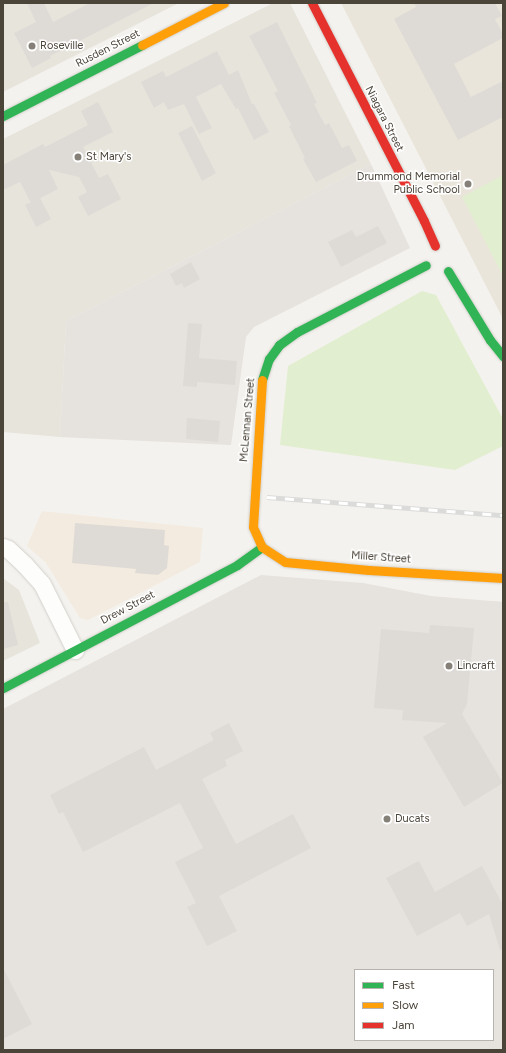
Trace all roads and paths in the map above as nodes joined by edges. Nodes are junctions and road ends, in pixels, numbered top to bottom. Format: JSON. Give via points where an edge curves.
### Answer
{"nodes":[{"id":1,"x":224,"y":3,"type":"edge"},
{"id":2,"x":312,"y":3,"type":"edge"},
{"id":3,"x":3,"y":116,"type":"edge"},
{"id":4,"x":446,"y":247,"type":"dead end"},
{"id":5,"x":429,"y":255,"type":"junction"},
{"id":6,"x":454,"y":261,"type":"dead end"},
{"id":7,"x":448,"y":270,"type":"junction"},
{"id":8,"x":503,"y":356,"type":"edge"},
{"id":9,"x":3,"y":547,"type":"edge"},
{"id":10,"x":262,"y":547,"type":"junction"},
{"id":11,"x":503,"y":578,"type":"edge"},
{"id":12,"x":75,"y":650,"type":"junction"},
{"id":13,"x":3,"y":688,"type":"edge"}],
"edges":[{"from":1,"to":3,"type":"street","name":"Rusden Street"},
{"from":2,"to":5,"type":"street","name":"Niagara Street","via":[[424,221]]},
{"from":4,"to":5,"type":"street"},
{"from":5,"to":7,"type":"street","via":[[430,270],[442,274]]},
{"from":5,"to":10,"type":"street","name":"McLennan Street","via":[[297,332],[279,345],[269,359],[262,376],[253,504],[253,527]]},
{"from":6,"to":7,"type":"street"},
{"from":7,"to":8,"type":"street","via":[[490,340]]},
{"from":9,"to":12,"type":"street","via":[[25,565],[42,584]]},
{"from":10,"to":11,"type":"street","name":"Miller Street","via":[[285,562]]},
{"from":10,"to":12,"type":"street","name":"Drew Street","via":[[237,565]]},
{"from":12,"to":13,"type":"street","name":"Drew Street"}]}
